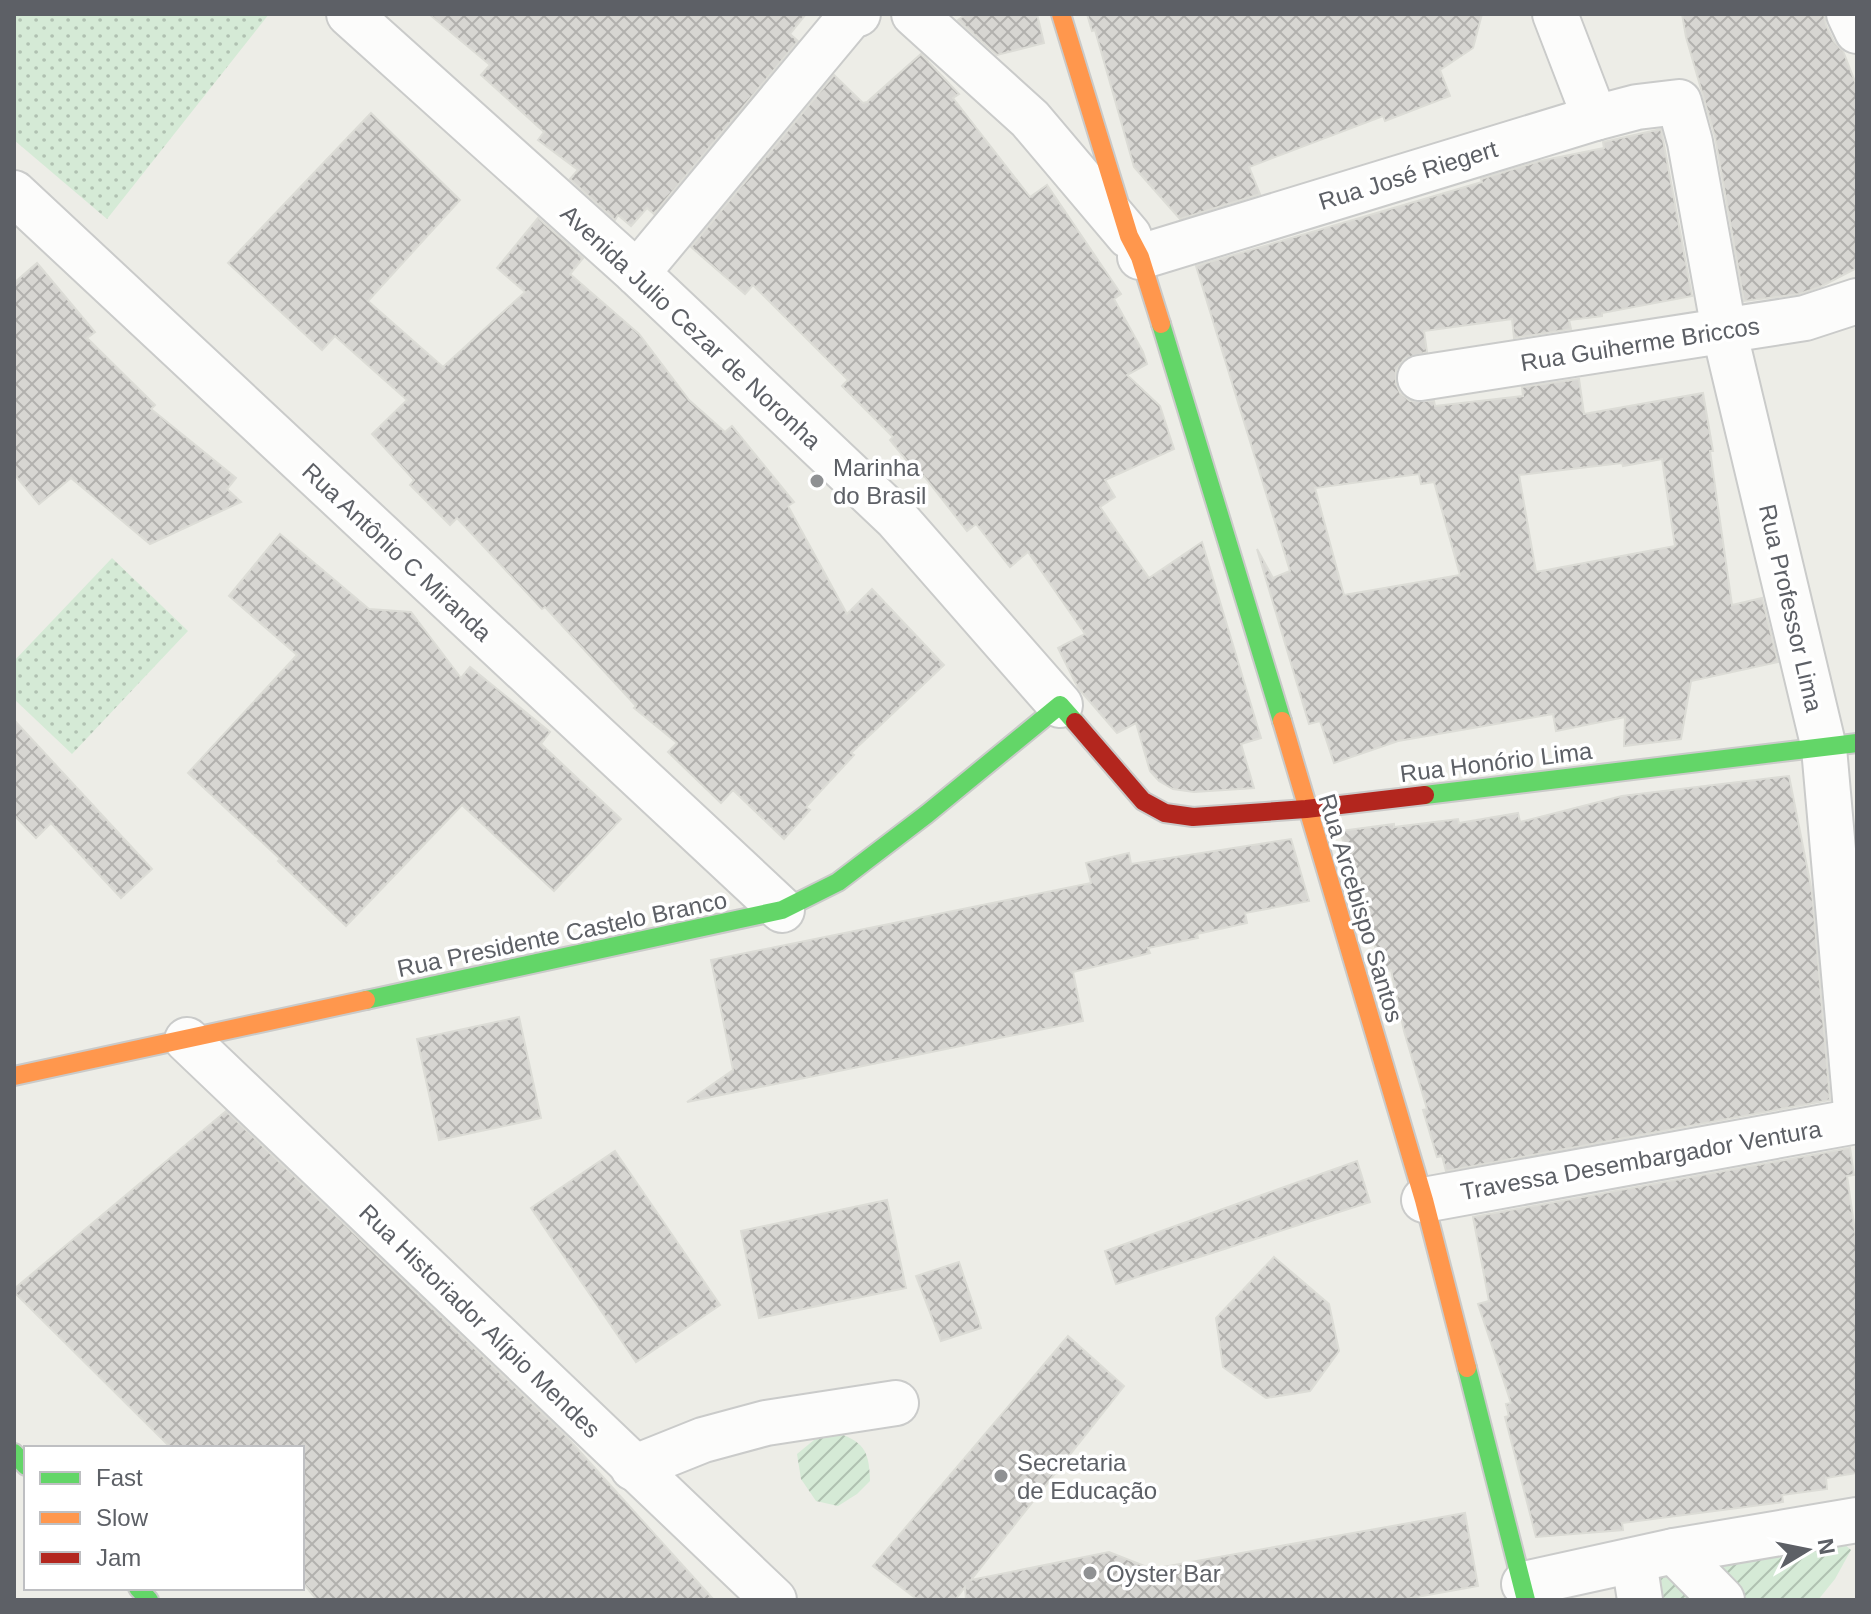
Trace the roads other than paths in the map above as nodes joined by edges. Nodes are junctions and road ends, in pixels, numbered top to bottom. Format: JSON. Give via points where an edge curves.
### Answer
{"nodes":[{"id":1,"x":349,"y":14,"type":"edge"},
{"id":2,"x":858,"y":14,"type":"edge"},
{"id":3,"x":914,"y":14,"type":"edge"},
{"id":4,"x":1061,"y":14,"type":"edge"},
{"id":5,"x":1555,"y":14,"type":"edge"},
{"id":6,"x":1849,"y":14,"type":"edge"},
{"id":7,"x":1857,"y":31,"type":"edge"},
{"id":8,"x":1679,"y":102,"type":"joint"},
{"id":9,"x":1595,"y":118,"type":"junction"},
{"id":10,"x":14,"y":193,"type":"edge"},
{"id":11,"x":1134,"y":246,"type":"junction"},
{"id":12,"x":637,"y":273,"type":"junction"},
{"id":13,"x":1857,"y":301,"type":"edge"},
{"id":14,"x":1724,"y":330,"type":"junction"},
{"id":15,"x":1420,"y":378,"type":"dead end"},
{"id":16,"x":1060,"y":705,"type":"junction"},
{"id":17,"x":1841,"y":745,"type":"edge"},
{"id":18,"x":1143,"y":801,"type":"joint"},
{"id":19,"x":1306,"y":809,"type":"junction"},
{"id":20,"x":782,"y":910,"type":"junction"},
{"id":21,"x":187,"y":1040,"type":"junction"},
{"id":22,"x":14,"y":1076,"type":"edge"},
{"id":23,"x":1856,"y":1104,"type":"edge"},
{"id":24,"x":1424,"y":1200,"type":"junction"},
{"id":25,"x":896,"y":1403,"type":"dead end"},
{"id":26,"x":633,"y":1468,"type":"junction"},
{"id":27,"x":1857,"y":1520,"type":"edge"},
{"id":28,"x":1649,"y":1571,"type":"edge"},
{"id":29,"x":1525,"y":1592,"type":"edge"},
{"id":30,"x":774,"y":1600,"type":"edge"},
{"id":31,"x":1722,"y":1600,"type":"edge"}],
"edges":[{"from":1,"to":12,"type":"street","name":"Avenida Julio Cezar de Noronha"},
{"from":2,"to":12,"type":"street","via":[[850,17]]},
{"from":3,"to":11,"type":"street","via":[[1030,119]]},
{"from":4,"to":11,"type":"main road","name":"Rua Arcebispo Santos"},
{"from":5,"to":9,"type":"street"},
{"from":6,"to":7,"type":"street"},
{"from":8,"to":9,"type":"street","name":"Rua José Riegert"},
{"from":8,"to":14,"type":"street","name":"Rua Professor Lima"},
{"from":9,"to":11,"type":"street","name":"Rua José Riegert"},
{"from":10,"to":20,"type":"street","name":"Rua Antônio C Miranda"},
{"from":11,"to":19,"type":"main road","name":"Rua Arcebispo Santos","via":[[1215,497]]},
{"from":12,"to":16,"type":"street","name":"Avenida Julio Cezar de Noronha","via":[[896,518]]},
{"from":13,"to":14,"type":"street","name":"Rua Guiherme Briccos","via":[[1805,318]]},
{"from":14,"to":15,"type":"street","name":"Rua Guiherme Briccos"},
{"from":14,"to":17,"type":"street","name":"Rua Professor Lima"},
{"from":16,"to":18,"type":"main road","name":"Avenida Julio Cezar de Noronha"},
{"from":16,"to":20,"type":"main road","name":"Rua Presidente Castelo Branco","via":[[838,882]]},
{"from":17,"to":19,"type":"main road","name":"Rua Honório Lima"},
{"from":17,"to":23,"type":"street","name":"Rua Professor Lima"},
{"from":18,"to":19,"type":"main road","name":"Rua Honório Lima","via":[[1165,813],[1193,817]]},
{"from":19,"to":24,"type":"main road","name":"Rua Arcebispo Santos"},
{"from":20,"to":21,"type":"main road","name":"Rua Presidente Castelo Branco"},
{"from":21,"to":22,"type":"main road","name":"Rua Presidente Castelo Branco"},
{"from":21,"to":26,"type":"street","name":"Rua Historiador Alípio Mendes"},
{"from":23,"to":24,"type":"street","name":"Travessa Desembargador Ventura"},
{"from":24,"to":29,"type":"main road","name":"Rua Arcebispo Santos"},
{"from":25,"to":26,"type":"street","via":[[766,1423],[703,1440]]},
{"from":26,"to":30,"type":"street","name":"Rua Historiador Alípio Mendes"},
{"from":27,"to":28,"type":"street"},
{"from":28,"to":29,"type":"street"},
{"from":28,"to":31,"type":"street"}]}
